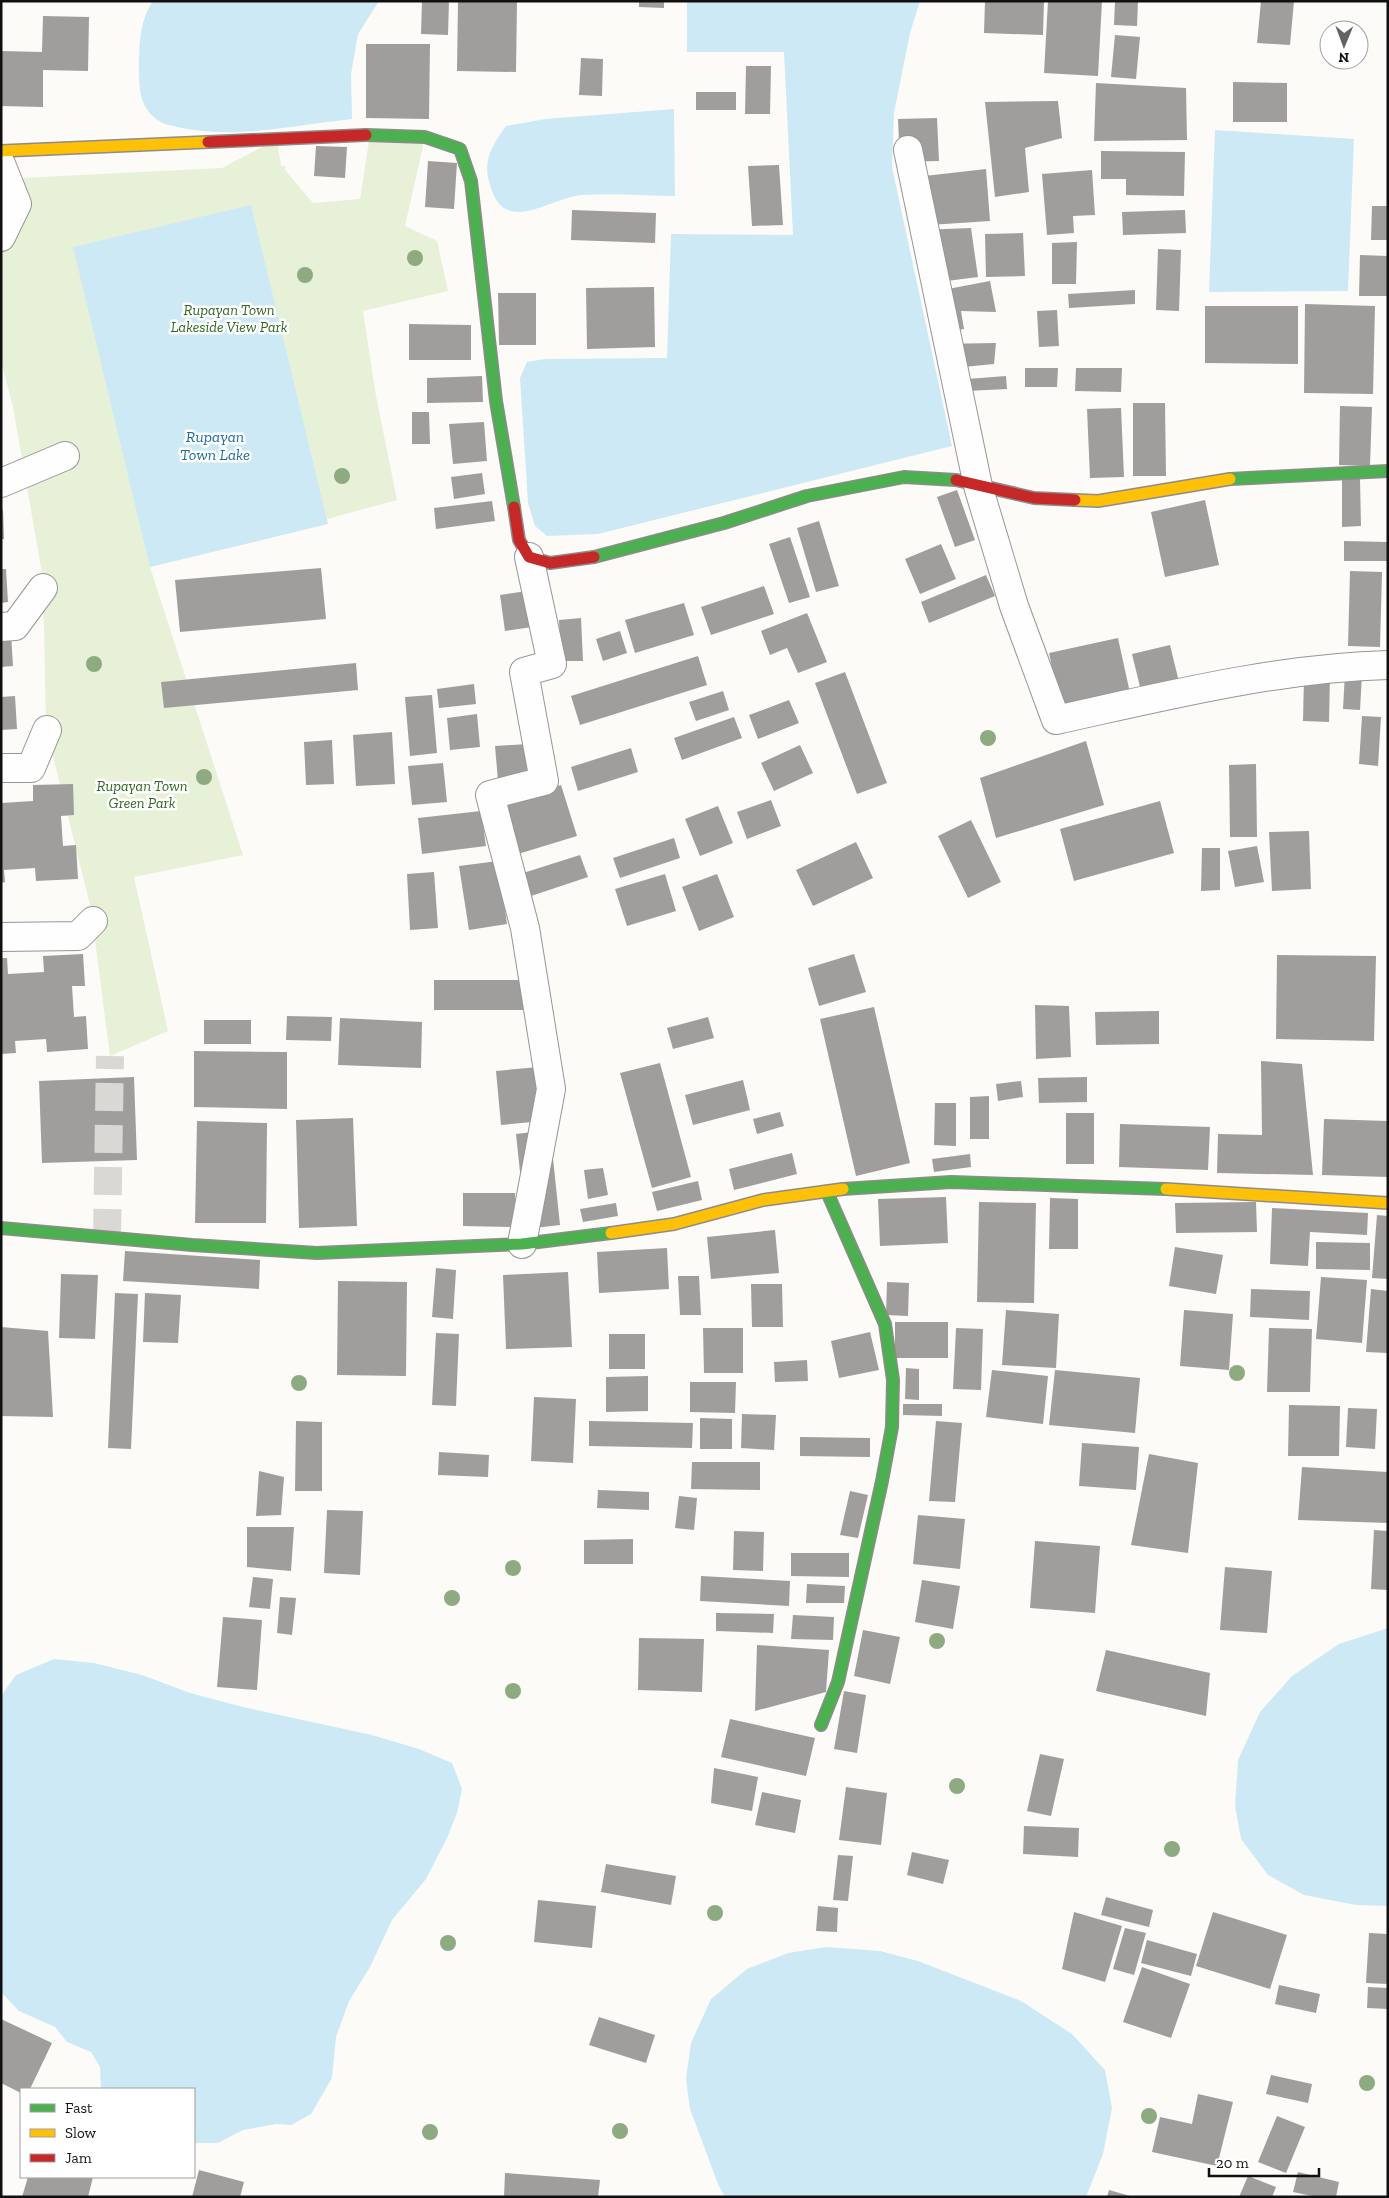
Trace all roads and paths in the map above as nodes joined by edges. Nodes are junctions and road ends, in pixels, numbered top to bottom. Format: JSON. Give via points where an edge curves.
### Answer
{"nodes":[{"id":1,"x":908,"y":150,"type":"dead end"},
{"id":2,"x":1,"y":151,"type":"edge"},
{"id":3,"x":1,"y":164,"type":"edge"},
{"id":4,"x":1,"y":237,"type":"edge"},
{"id":5,"x":65,"y":456,"type":"dead end"},
{"id":6,"x":1388,"y":471,"type":"edge"},
{"id":7,"x":1,"y":483,"type":"edge"},
{"id":8,"x":978,"y":486,"type":"junction"},
{"id":9,"x":529,"y":557,"type":"junction"},
{"id":10,"x":43,"y":588,"type":"dead end"},
{"id":11,"x":8,"y":626,"type":"edge"},
{"id":12,"x":1388,"y":665,"type":"edge"},
{"id":13,"x":46,"y":730,"type":"dead end"},
{"id":14,"x":1,"y":768,"type":"edge"},
{"id":15,"x":85,"y":928,"type":"dead end"},
{"id":16,"x":1,"y":937,"type":"edge"},
{"id":17,"x":827,"y":1192,"type":"junction"},
{"id":18,"x":1388,"y":1203,"type":"edge"},
{"id":19,"x":1,"y":1228,"type":"edge"},
{"id":20,"x":522,"y":1244,"type":"junction"},
{"id":21,"x":821,"y":1725,"type":"dead end"}],
"edges":[{"from":1,"to":8,"type":"street"},
{"from":2,"to":9,"type":"street","via":[[366,135],[425,137],[460,149],[471,181],[512,509],[519,540]]},
{"from":3,"to":4,"type":"street","via":[[17,204]]},
{"from":5,"to":7,"type":"street"},
{"from":6,"to":8,"type":"street","via":[[1226,479],[1098,501],[1034,498]]},
{"from":8,"to":9,"type":"street","via":[[950,479],[904,477],[807,496],[724,523],[584,560],[550,563]]},
{"from":8,"to":12,"type":"street","via":[[1014,606],[1056,720],[1289,674]]},
{"from":9,"to":20,"type":"street","via":[[552,664],[524,672],[544,781],[490,795],[525,928],[551,1089]]},
{"from":10,"to":11,"type":"street"},
{"from":13,"to":14,"type":"street","via":[[31,768]]},
{"from":15,"to":16,"type":"street"},
{"from":17,"to":18,"type":"street","via":[[951,1182],[1207,1190]]},
{"from":17,"to":20,"type":"street","via":[[763,1200],[674,1224]]},
{"from":17,"to":21,"type":"street","via":[[885,1324],[893,1380],[892,1427],[869,1543],[838,1682]]},
{"from":19,"to":20,"type":"street","via":[[317,1253]]}]}
